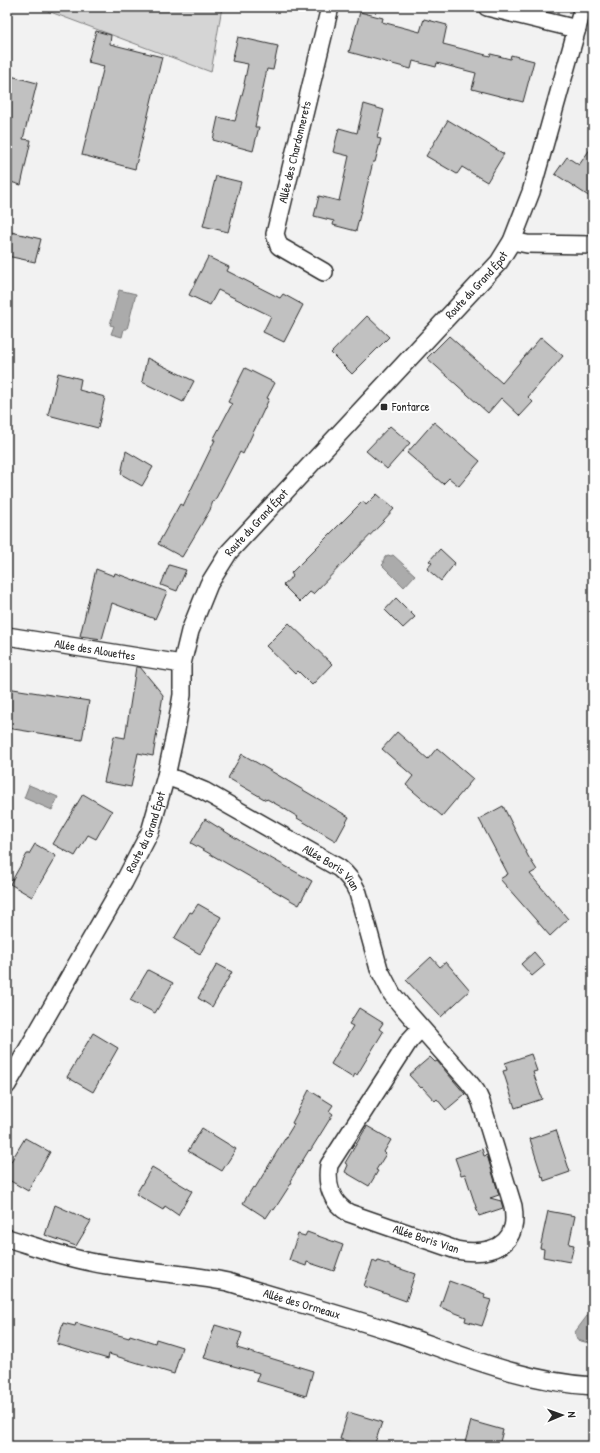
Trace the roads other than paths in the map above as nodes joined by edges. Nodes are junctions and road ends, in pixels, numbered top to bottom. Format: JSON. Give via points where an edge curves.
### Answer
{"nodes":[{"id":1,"x":330,"y":7,"type":"edge"},
{"id":2,"x":487,"y":7,"type":"edge"},
{"id":3,"x":583,"y":7,"type":"edge"},
{"id":4,"x":577,"y":29,"type":"junction"},
{"id":5,"x":512,"y":241,"type":"junction"},
{"id":6,"x":593,"y":245,"type":"edge"},
{"id":7,"x":324,"y":272,"type":"dead end"},
{"id":8,"x":7,"y":636,"type":"edge"},
{"id":9,"x":182,"y":664,"type":"junction"},
{"id":10,"x":166,"y":776,"type":"junction"},
{"id":11,"x":421,"y":1028,"type":"junction"},
{"id":12,"x":7,"y":1085,"type":"edge"},
{"id":13,"x":7,"y":1238,"type":"edge"},
{"id":14,"x":593,"y":1386,"type":"edge"}],
"edges":[{"from":1,"to":7,"type":"street","name":"Allée des Chardonnerets","via":[[276,234],[279,246]]},
{"from":2,"to":4,"type":"street"},
{"from":3,"to":4,"type":"street","name":"Route du Grand Épot"},
{"from":4,"to":5,"type":"street","name":"Route du Grand Épot","via":[[531,192]]},
{"from":5,"to":6,"type":"street","via":[[526,244]]},
{"from":5,"to":9,"type":"street","name":"Route du Grand Épot","via":[[499,262],[229,552],[198,608]]},
{"from":8,"to":9,"type":"street","name":"Allée des Alouettes"},
{"from":9,"to":10,"type":"street","name":"Route du Grand Épot","via":[[182,695]]},
{"from":10,"to":11,"type":"street","name":"Allée Boris Vian","via":[[204,791],[347,874],[358,893],[379,969],[386,985]]},
{"from":10,"to":12,"type":"street","name":"Route du Grand Épot","via":[[150,832]]},
{"from":11,"to":11,"type":"street","name":"Allée Boris Vian","via":[[476,1092],[481,1102],[513,1206],[514,1223],[509,1236],[496,1248],[482,1252],[456,1250],[349,1213],[342,1209],[332,1195],[329,1165],[409,1041]]},
{"from":13,"to":14,"type":"street","name":"Allée des Ormeaux","via":[[108,1266],[228,1282],[393,1332],[510,1372]]}]}
